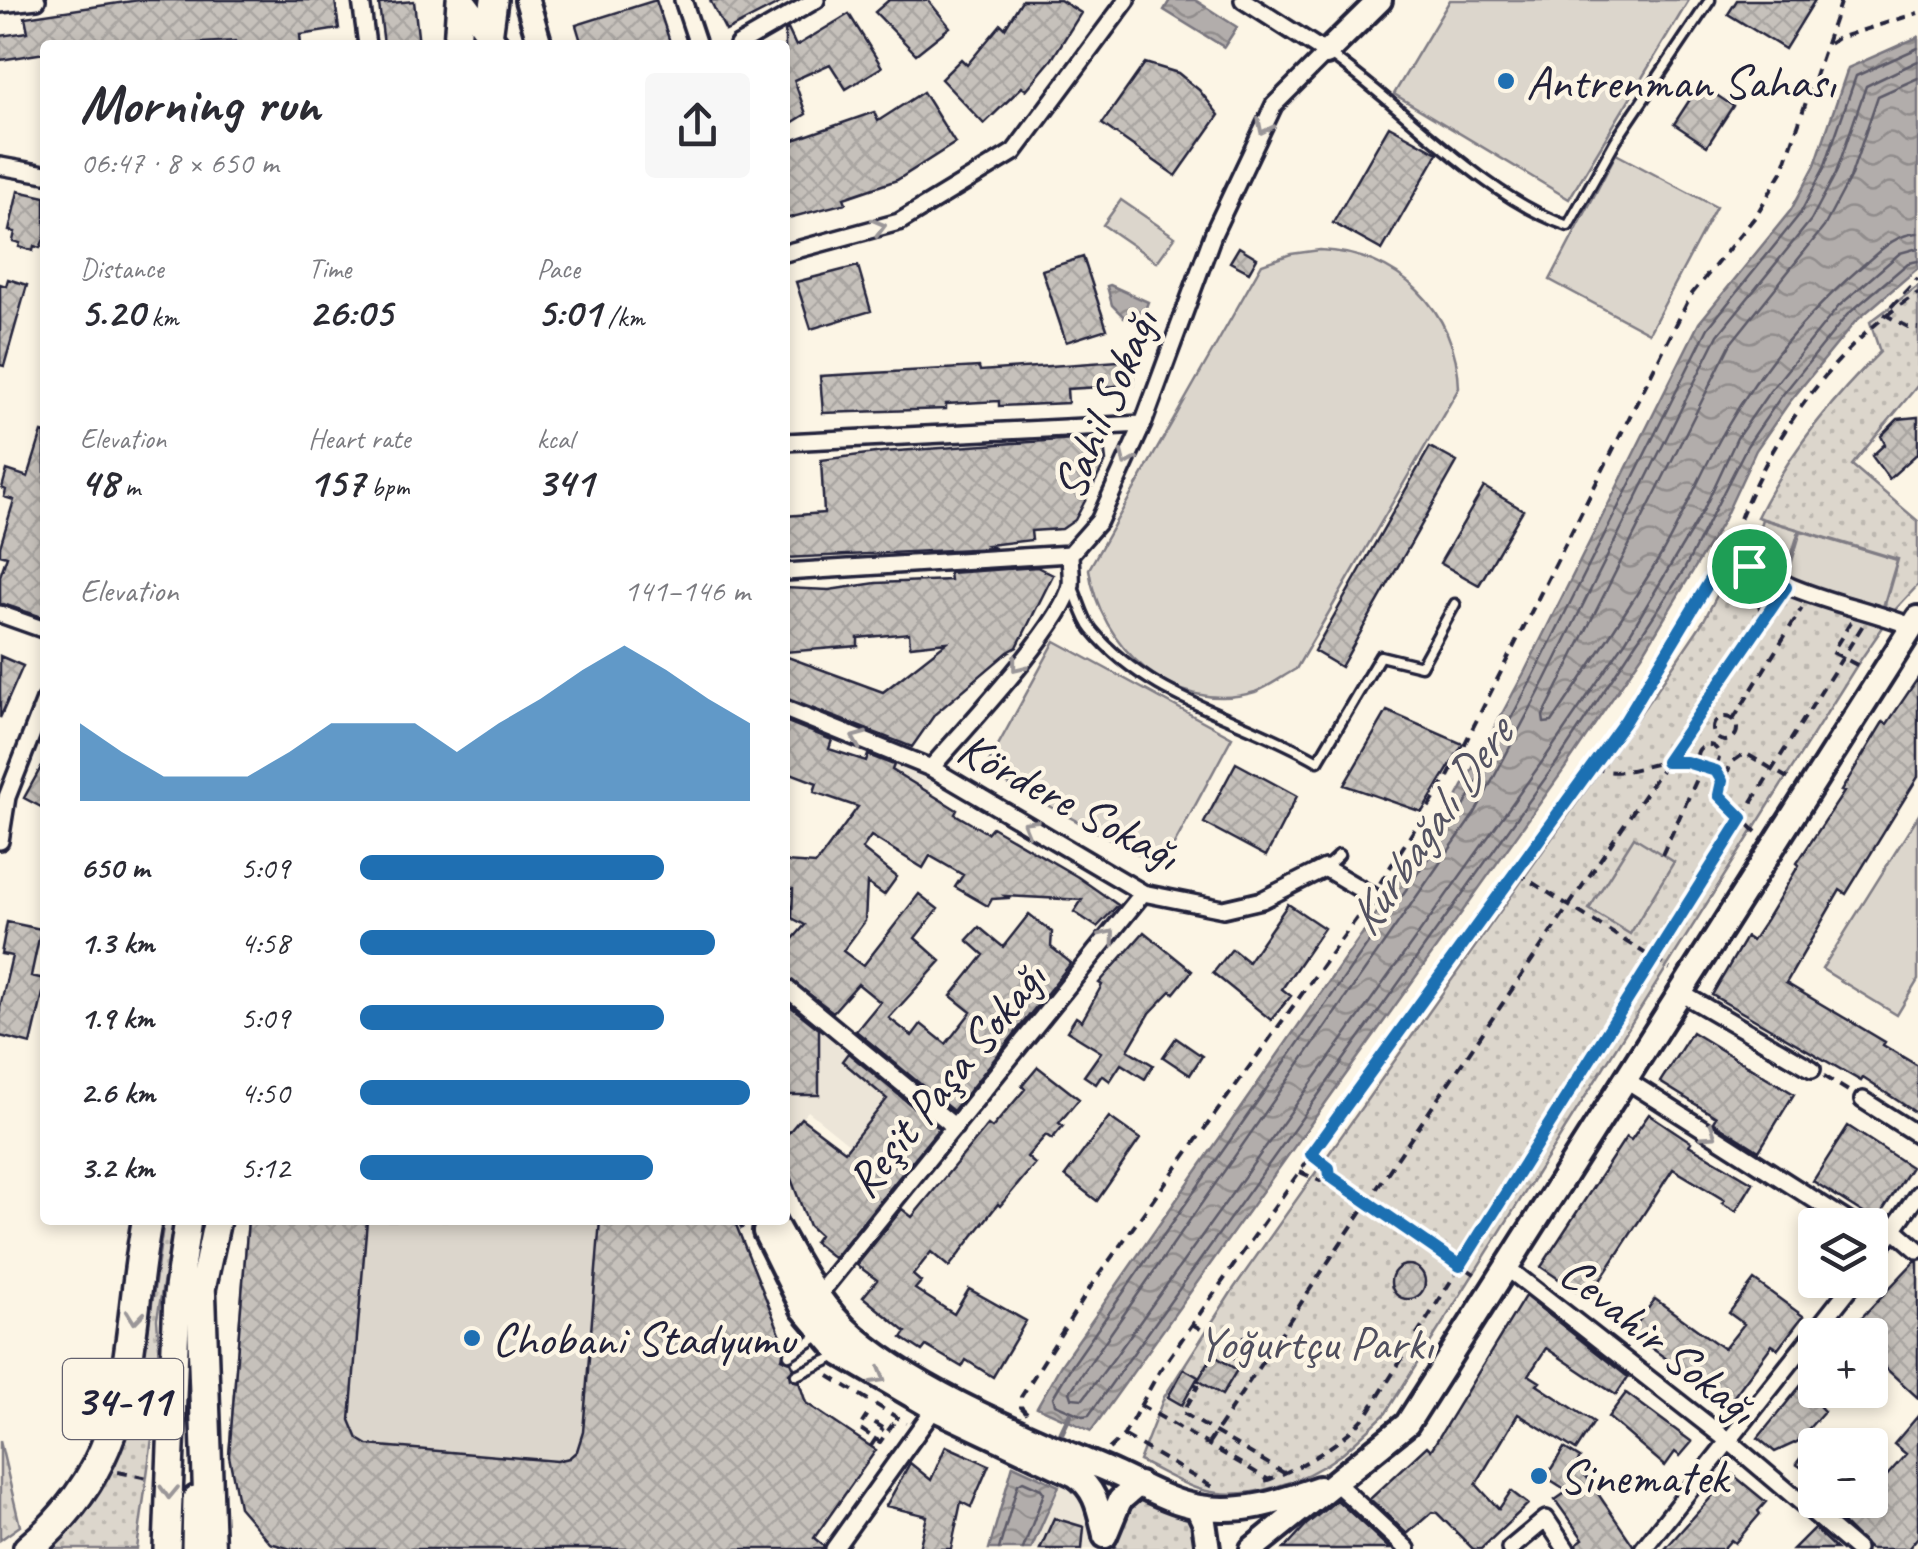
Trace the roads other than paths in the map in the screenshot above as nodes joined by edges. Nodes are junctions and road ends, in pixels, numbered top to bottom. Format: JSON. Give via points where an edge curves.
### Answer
{"nodes":[{"id":1,"x":37,"y":0,"type":"edge"},
{"id":2,"x":361,"y":0,"type":"edge"},
{"id":3,"x":461,"y":0,"type":"edge"},
{"id":4,"x":494,"y":0,"type":"edge"},
{"id":5,"x":527,"y":0,"type":"edge"},
{"id":6,"x":683,"y":0,"type":"edge"},
{"id":7,"x":816,"y":0,"type":"edge"},
{"id":8,"x":1128,"y":0,"type":"edge"},
{"id":9,"x":1242,"y":0,"type":"edge"},
{"id":10,"x":1361,"y":0,"type":"edge"},
{"id":11,"x":1380,"y":0,"type":"edge"},
{"id":12,"x":1710,"y":0,"type":"edge"},
{"id":13,"x":0,"y":4,"type":"edge"},
{"id":14,"x":365,"y":40,"type":"edge"},
{"id":15,"x":457,"y":40,"type":"edge"},
{"id":16,"x":490,"y":40,"type":"edge"},
{"id":17,"x":491,"y":40,"type":"edge"},
{"id":18,"x":539,"y":40,"type":"edge"},
{"id":19,"x":696,"y":40,"type":"edge"},
{"id":20,"x":747,"y":40,"type":"edge"},
{"id":21,"x":1326,"y":53,"type":"junction"},
{"id":22,"x":0,"y":166,"type":"edge"},
{"id":23,"x":40,"y":173,"type":"edge"},
{"id":24,"x":790,"y":253,"type":"edge"},
{"id":25,"x":1143,"y":424,"type":"junction"},
{"id":26,"x":790,"y":442,"type":"edge"},
{"id":27,"x":1729,"y":549,"type":"road end"},
{"id":28,"x":1070,"y":554,"type":"junction"},
{"id":29,"x":790,"y":572,"type":"edge"},
{"id":30,"x":1071,"y":584,"type":"junction"},
{"id":31,"x":1455,"y":604,"type":"dead end"},
{"id":32,"x":0,"y":614,"type":"edge"},
{"id":33,"x":1915,"y":622,"type":"edge"},
{"id":34,"x":40,"y":628,"type":"edge"},
{"id":35,"x":790,"y":711,"type":"edge"},
{"id":36,"x":40,"y":713,"type":"edge"},
{"id":37,"x":930,"y":768,"type":"junction"},
{"id":38,"x":0,"y":841,"type":"edge"},
{"id":39,"x":1339,"y":854,"type":"dead end"},
{"id":40,"x":1325,"y":868,"type":"junction"},
{"id":41,"x":1143,"y":893,"type":"junction"},
{"id":42,"x":1372,"y":896,"type":"road end"},
{"id":43,"x":790,"y":991,"type":"edge"},
{"id":44,"x":1682,"y":993,"type":"junction"},
{"id":45,"x":1812,"y":1069,"type":"road end"},
{"id":46,"x":1628,"y":1081,"type":"junction"},
{"id":47,"x":1862,"y":1100,"type":"road end"},
{"id":48,"x":955,"y":1127,"type":"junction"},
{"id":49,"x":1918,"y":1135,"type":"edge"},
{"id":50,"x":1918,"y":1194,"type":"edge"},
{"id":51,"x":1827,"y":1208,"type":"edge"},
{"id":52,"x":146,"y":1225,"type":"edge"},
{"id":53,"x":187,"y":1225,"type":"edge"},
{"id":54,"x":216,"y":1225,"type":"edge"},
{"id":55,"x":763,"y":1225,"type":"edge"},
{"id":56,"x":776,"y":1225,"type":"edge"},
{"id":57,"x":1890,"y":1237,"type":"junction"},
{"id":58,"x":1888,"y":1240,"type":"edge"},
{"id":59,"x":1918,"y":1250,"type":"edge"},
{"id":60,"x":1506,"y":1266,"type":"junction"},
{"id":61,"x":200,"y":1294,"type":"joint"},
{"id":62,"x":1842,"y":1298,"type":"edge"},
{"id":63,"x":811,"y":1303,"type":"junction"},
{"id":64,"x":822,"y":1333,"type":"junction"},
{"id":65,"x":841,"y":1354,"type":"junction"},
{"id":66,"x":789,"y":1355,"type":"dead end"},
{"id":67,"x":796,"y":1375,"type":"dead end"},
{"id":68,"x":939,"y":1401,"type":"junction"},
{"id":69,"x":1731,"y":1442,"type":"junction"},
{"id":70,"x":1085,"y":1460,"type":"junction"},
{"id":71,"x":1336,"y":1483,"type":"junction"},
{"id":72,"x":1140,"y":1484,"type":"junction"},
{"id":73,"x":1197,"y":1507,"type":"junction"},
{"id":74,"x":203,"y":1539,"type":"edge"},
{"id":75,"x":1104,"y":1542,"type":"edge"},
{"id":76,"x":28,"y":1549,"type":"edge"},
{"id":77,"x":167,"y":1549,"type":"edge"},
{"id":78,"x":834,"y":1549,"type":"edge"},
{"id":79,"x":1208,"y":1549,"type":"edge"},
{"id":80,"x":1252,"y":1549,"type":"edge"},
{"id":81,"x":1407,"y":1549,"type":"edge"},
{"id":82,"x":1510,"y":1549,"type":"edge"},
{"id":83,"x":1566,"y":1549,"type":"edge"},
{"id":84,"x":1644,"y":1549,"type":"edge"},
{"id":85,"x":1856,"y":1549,"type":"edge"}],
"edges":[{"from":1,"to":13,"type":"street"},
{"from":2,"to":14,"type":"street"},
{"from":3,"to":15,"type":"main road"},
{"from":3,"to":16,"type":"street"},
{"from":4,"to":17,"type":"main road"},
{"from":5,"to":18,"type":"street"},
{"from":6,"to":19,"type":"street"},
{"from":7,"to":20,"type":"street"},
{"from":24,"to":8,"type":"street","one_way":true,"via":[[898,222],[1014,152]]},
{"from":9,"to":21,"type":"street"},
{"from":10,"to":21,"type":"street"},
{"from":11,"to":21,"type":"street"},
{"from":12,"to":21,"type":"lane","via":[[1616,140],[1568,226],[1502,192]]},
{"from":21,"to":25,"type":"street","name":"Sahil Sokağı","one_way":true,"via":[[1274,105],[1214,232]]},
{"from":22,"to":23,"type":"street"},
{"from":25,"to":26,"type":"street"},
{"from":25,"to":28,"type":"street","name":"Sahil Sokağı","one_way":true,"via":[[1099,521]]},
{"from":27,"to":33,"type":"street","via":[[1786,587]]},
{"from":28,"to":29,"type":"street"},
{"from":28,"to":30,"type":"street","name":"Sahil Sokağı"},
{"from":30,"to":31,"type":"lane","via":[[1090,628],[1137,673],[1318,761],[1380,656],[1421,666]]},
{"from":30,"to":37,"type":"street","one_way":true,"via":[[1044,631]]},
{"from":32,"to":34,"type":"street"},
{"from":33,"to":44,"type":"street"},
{"from":37,"to":35,"type":"street","name":"Kördere Sokağı","one_way":true},
{"from":36,"to":38,"type":"street","via":[[7,797]]},
{"from":41,"to":37,"type":"street","name":"Kördere Sokağı","one_way":true},
{"from":39,"to":40,"type":"lane"},
{"from":40,"to":41,"type":"street","name":"Kördere Sokağı","via":[[1262,900],[1223,908]]},
{"from":40,"to":42,"type":"street"},
{"from":48,"to":41,"type":"street","name":"Reşit Paşa Sokağı","one_way":true},
{"from":43,"to":48,"type":"street"},
{"from":44,"to":45,"type":"street"},
{"from":44,"to":46,"type":"street"},
{"from":46,"to":51,"type":"street","one_way":true},
{"from":46,"to":60,"type":"street"},
{"from":47,"to":49,"type":"street"},
{"from":48,"to":63,"type":"street","name":"Reşit Paşa Sokağı"},
{"from":50,"to":57,"type":"street"},
{"from":52,"to":76,"type":"highway","number":"34-11","one_way":true,"via":[[122,1403],[83,1492]]},
{"from":53,"to":77,"type":"main road","one_way":true,"via":[[177,1295]]},
{"from":54,"to":61,"type":"main road"},
{"from":55,"to":63,"type":"street"},
{"from":56,"to":63,"type":"street"},
{"from":57,"to":58,"type":"street"},
{"from":57,"to":59,"type":"street"},
{"from":60,"to":69,"type":"street","name":"Cevahir Sokağı"},
{"from":60,"to":71,"type":"street","via":[[1408,1424]]},
{"from":61,"to":74,"type":"highway","number":"34-11"},
{"from":62,"to":69,"type":"street"},
{"from":63,"to":64,"type":"street"},
{"from":63,"to":68,"type":"street"},
{"from":64,"to":65,"type":"street"},
{"from":64,"to":66,"type":"lane"},
{"from":65,"to":67,"type":"lane"},
{"from":65,"to":68,"type":"street","one_way":true},
{"from":68,"to":70,"type":"street"},
{"from":68,"to":78,"type":"street"},
{"from":69,"to":84,"type":"street"},
{"from":69,"to":85,"type":"street","name":"Cevahir Sokağı"},
{"from":70,"to":72,"type":"street"},
{"from":70,"to":75,"type":"street"},
{"from":71,"to":73,"type":"street","via":[[1265,1507]]},
{"from":71,"to":80,"type":"street"},
{"from":71,"to":81,"type":"street"},
{"from":72,"to":73,"type":"street"},
{"from":72,"to":75,"type":"street","via":[[1120,1500]]},
{"from":73,"to":79,"type":"street"},
{"from":82,"to":83,"type":"street","via":[[1546,1520]]}]}
